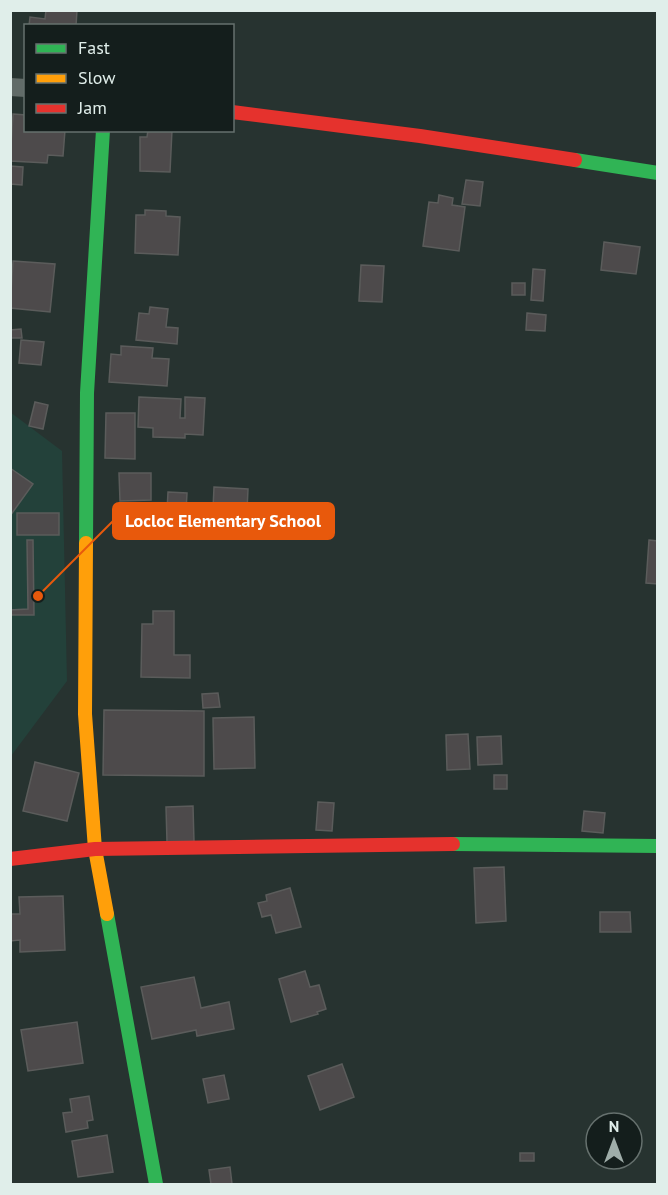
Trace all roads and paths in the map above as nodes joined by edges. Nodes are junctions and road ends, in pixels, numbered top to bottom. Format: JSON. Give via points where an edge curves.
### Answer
{"nodes":[{"id":1,"x":234,"y":112,"type":"edge"},
{"id":2,"x":103,"y":132,"type":"edge"},
{"id":3,"x":657,"y":173,"type":"edge"},
{"id":4,"x":657,"y":846,"type":"edge"},
{"id":5,"x":95,"y":849,"type":"junction"},
{"id":6,"x":10,"y":859,"type":"edge"},
{"id":7,"x":156,"y":1185,"type":"edge"}],
"edges":[{"from":1,"to":3,"type":"street"},
{"from":2,"to":5,"type":"street","via":[[87,405],[85,714]]},
{"from":4,"to":5,"type":"street","via":[[436,843]]},
{"from":5,"to":6,"type":"street"},
{"from":5,"to":7,"type":"street"}]}
